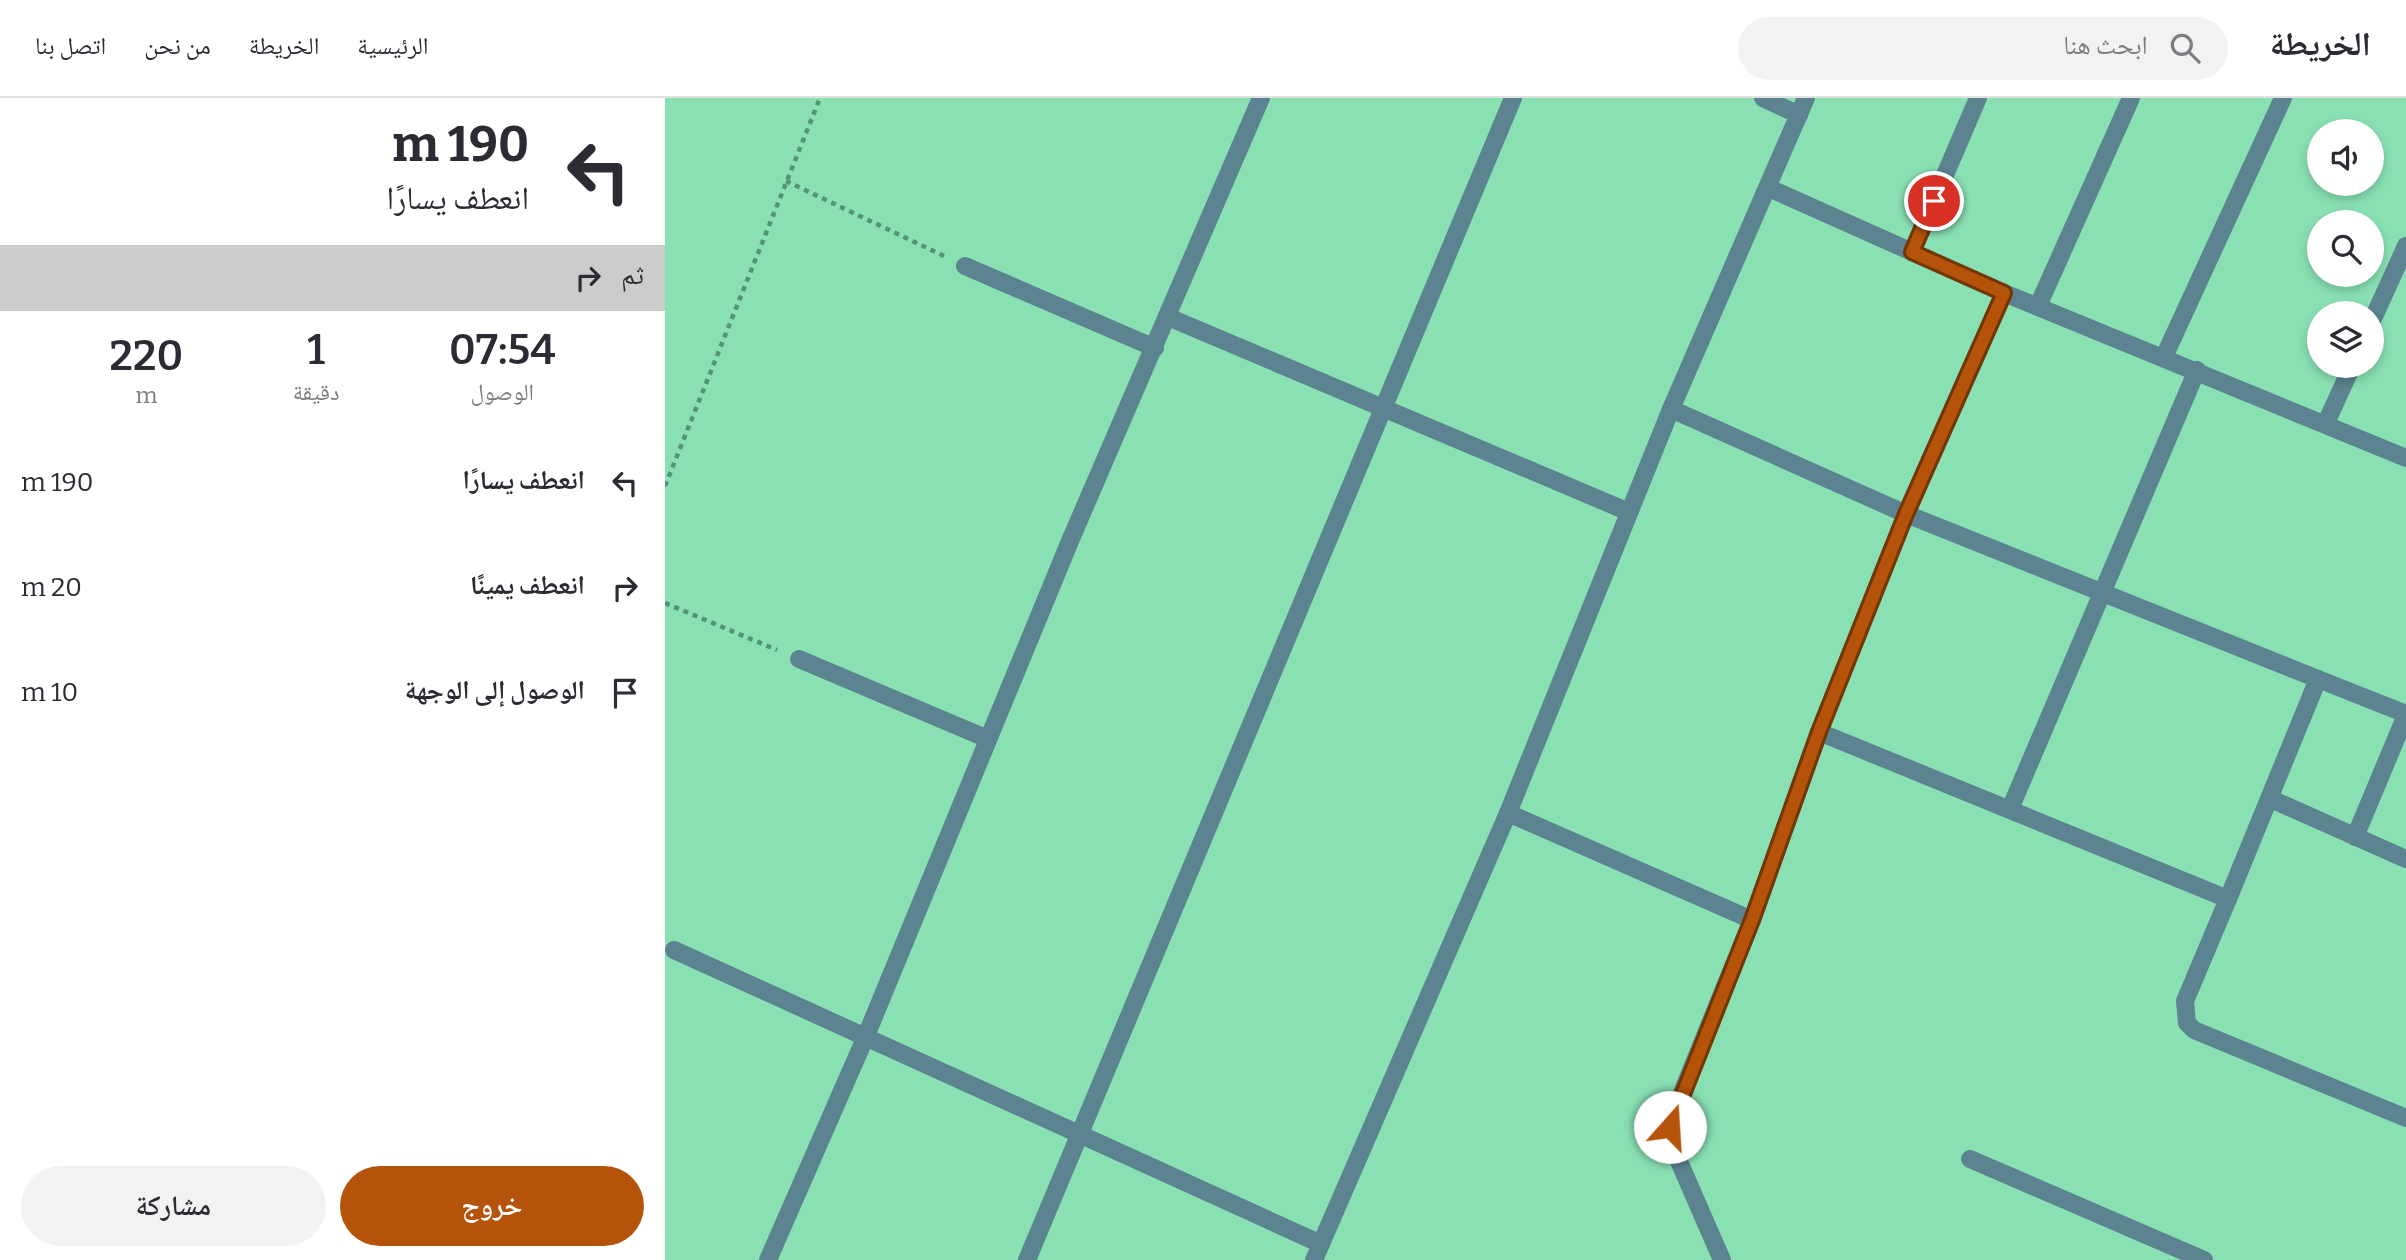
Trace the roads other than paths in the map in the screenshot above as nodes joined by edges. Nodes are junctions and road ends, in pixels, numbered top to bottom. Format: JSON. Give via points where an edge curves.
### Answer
{"nodes":[{"id":1,"x":1261,"y":98,"type":"edge"},
{"id":2,"x":1513,"y":98,"type":"edge"},
{"id":3,"x":1763,"y":98,"type":"edge"},
{"id":4,"x":1978,"y":98,"type":"edge"},
{"id":5,"x":2131,"y":98,"type":"edge"},
{"id":6,"x":2283,"y":98,"type":"edge"},
{"id":7,"x":1802,"y":106,"type":"edge"},
{"id":8,"x":1769,"y":188,"type":"junction"},
{"id":9,"x":2406,"y":246,"type":"edge"},
{"id":10,"x":1912,"y":252,"type":"junction"},
{"id":11,"x":965,"y":266,"type":"road end"},
{"id":12,"x":2004,"y":293,"type":"junction"},
{"id":13,"x":2381,"y":301,"type":"edge"},
{"id":14,"x":2038,"y":306,"type":"junction"},
{"id":15,"x":1168,"y":317,"type":"junction"},
{"id":16,"x":1155,"y":348,"type":"junction"},
{"id":17,"x":2164,"y":357,"type":"junction"},
{"id":18,"x":2197,"y":370,"type":"junction"},
{"id":19,"x":2347,"y":378,"type":"edge"},
{"id":20,"x":1385,"y":409,"type":"junction"},
{"id":21,"x":1671,"y":409,"type":"junction"},
{"id":22,"x":2326,"y":423,"type":"junction"},
{"id":23,"x":2406,"y":458,"type":"edge"},
{"id":24,"x":1629,"y":512,"type":"junction"},
{"id":25,"x":1906,"y":514,"type":"junction"},
{"id":26,"x":2102,"y":593,"type":"junction"},
{"id":27,"x":799,"y":659,"type":"road end"},
{"id":28,"x":2318,"y":679,"type":"junction"},
{"id":29,"x":2406,"y":714,"type":"edge"},
{"id":30,"x":1819,"y":732,"type":"junction"},
{"id":31,"x":988,"y":739,"type":"junction"},
{"id":32,"x":2271,"y":799,"type":"junction"},
{"id":33,"x":2010,"y":809,"type":"junction"},
{"id":34,"x":1508,"y":813,"type":"junction"},
{"id":35,"x":2355,"y":837,"type":"junction"},
{"id":36,"x":2406,"y":859,"type":"edge"},
{"id":37,"x":2228,"y":899,"type":"junction"},
{"id":38,"x":1752,"y":920,"type":"junction"},
{"id":39,"x":674,"y":950,"type":"dead end"},
{"id":40,"x":866,"y":1036,"type":"junction"},
{"id":41,"x":2406,"y":1118,"type":"edge"},
{"id":42,"x":1080,"y":1137,"type":"junction"},
{"id":43,"x":1970,"y":1159,"type":"dead end"},
{"id":44,"x":1318,"y":1252,"type":"edge"},
{"id":45,"x":768,"y":1260,"type":"edge"},
{"id":46,"x":1027,"y":1260,"type":"edge"},
{"id":47,"x":1722,"y":1260,"type":"edge"},
{"id":48,"x":2204,"y":1260,"type":"edge"}],
"edges":[{"from":1,"to":15,"type":"lane"},
{"from":2,"to":20,"type":"lane"},
{"from":3,"to":7,"type":"lane"},
{"from":4,"to":10,"type":"lane"},
{"from":5,"to":14,"type":"lane"},
{"from":6,"to":17,"type":"lane"},
{"from":7,"to":8,"type":"lane"},
{"from":8,"to":10,"type":"lane"},
{"from":8,"to":21,"type":"lane"},
{"from":9,"to":13,"type":"lane"},
{"from":10,"to":12,"type":"lane"},
{"from":11,"to":16,"type":"lane"},
{"from":12,"to":14,"type":"lane"},
{"from":12,"to":25,"type":"lane"},
{"from":14,"to":17,"type":"lane"},
{"from":15,"to":16,"type":"lane"},
{"from":15,"to":20,"type":"lane"},
{"from":16,"to":31,"type":"lane"},
{"from":17,"to":18,"type":"lane"},
{"from":18,"to":22,"type":"lane"},
{"from":18,"to":26,"type":"lane"},
{"from":19,"to":22,"type":"lane"},
{"from":20,"to":24,"type":"lane"},
{"from":20,"to":42,"type":"lane"},
{"from":21,"to":24,"type":"lane"},
{"from":21,"to":25,"type":"lane"},
{"from":22,"to":23,"type":"lane"},
{"from":24,"to":34,"type":"lane"},
{"from":25,"to":26,"type":"lane"},
{"from":25,"to":30,"type":"lane"},
{"from":26,"to":28,"type":"lane"},
{"from":26,"to":33,"type":"lane"},
{"from":27,"to":31,"type":"lane"},
{"from":28,"to":29,"type":"lane"},
{"from":28,"to":32,"type":"lane"},
{"from":29,"to":35,"type":"lane"},
{"from":30,"to":33,"type":"lane"},
{"from":30,"to":38,"type":"lane"},
{"from":31,"to":40,"type":"lane"},
{"from":32,"to":35,"type":"lane"},
{"from":32,"to":37,"type":"lane"},
{"from":33,"to":37,"type":"lane"},
{"from":34,"to":38,"type":"lane"},
{"from":34,"to":44,"type":"lane"},
{"from":35,"to":36,"type":"lane"},
{"from":37,"to":41,"type":"lane","via":[[2186,1001],[2187,1023],[2194,1030]]},
{"from":38,"to":47,"type":"lane","via":[[1670,1127],[1678,1163]]},
{"from":39,"to":40,"type":"lane"},
{"from":40,"to":42,"type":"lane"},
{"from":40,"to":45,"type":"lane"},
{"from":42,"to":44,"type":"lane"},
{"from":42,"to":46,"type":"lane"},
{"from":43,"to":48,"type":"lane"}]}
